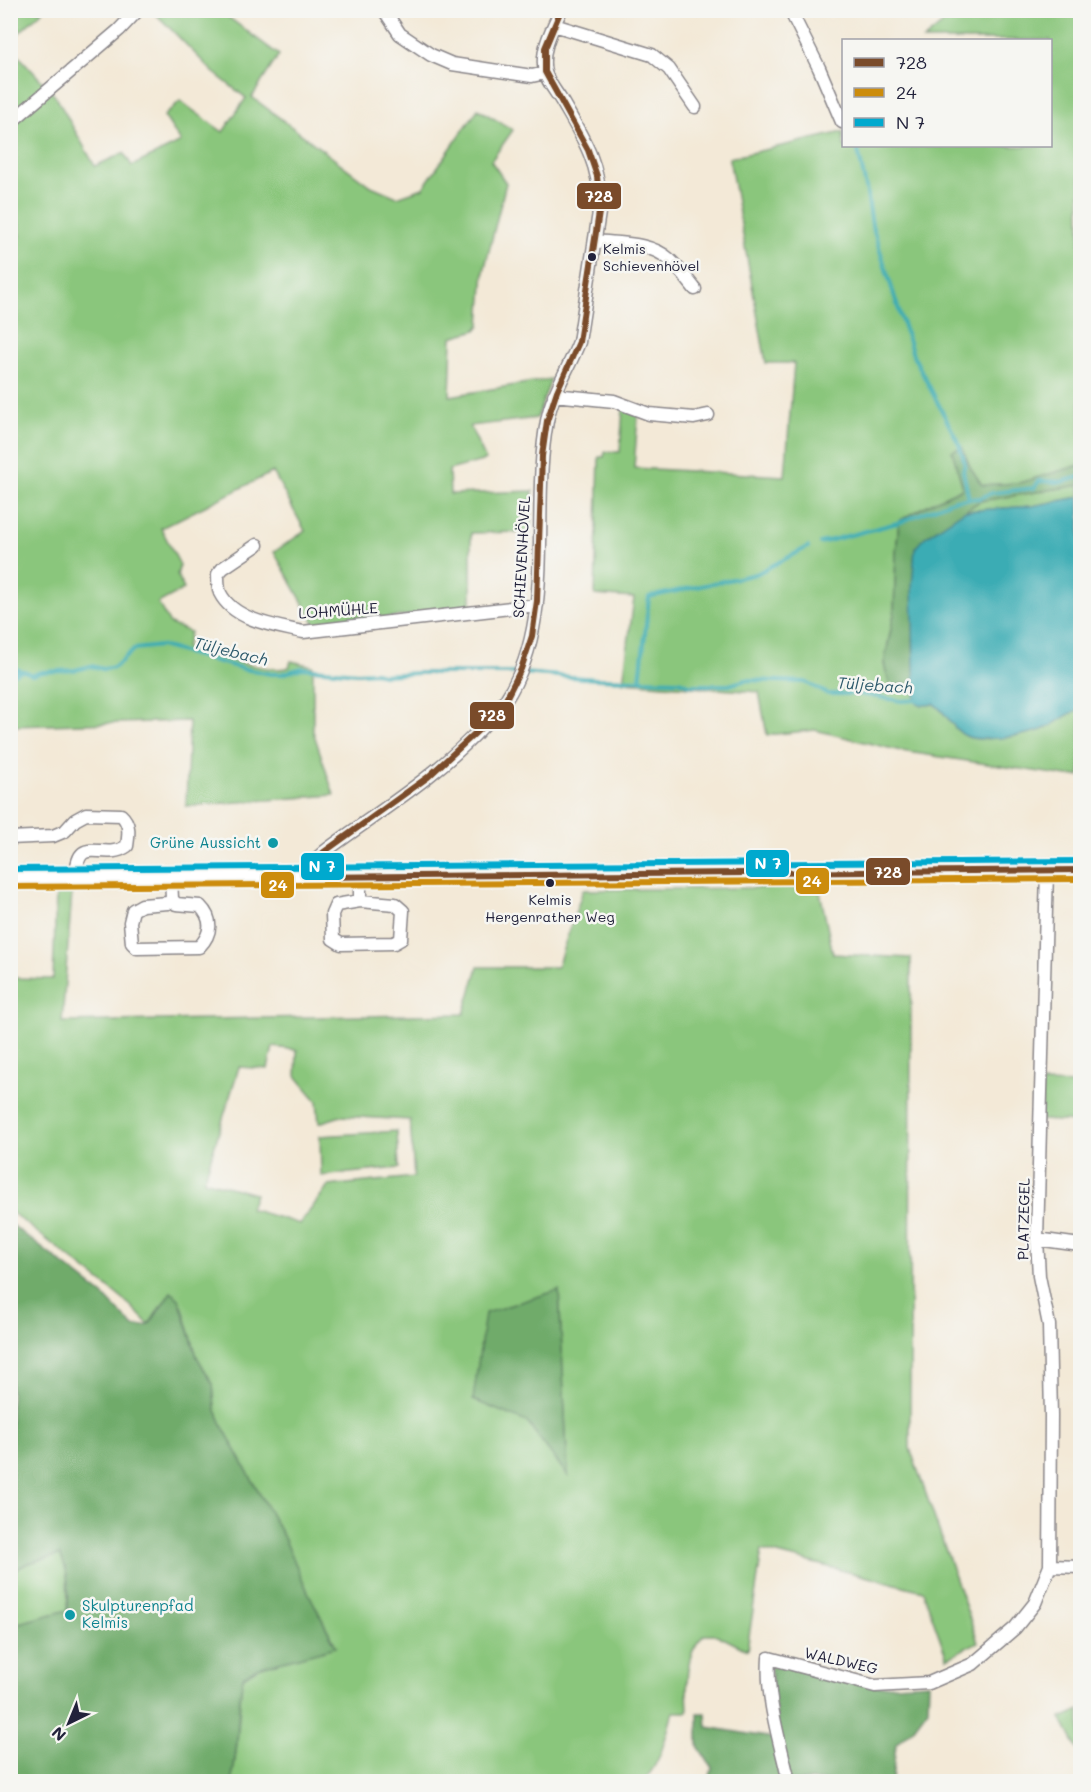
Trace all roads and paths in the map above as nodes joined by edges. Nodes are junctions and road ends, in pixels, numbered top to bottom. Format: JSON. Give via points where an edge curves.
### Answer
{"nodes":[{"id":1,"x":138,"y":10,"type":"edge"},
{"id":2,"x":384,"y":10,"type":"edge"},
{"id":3,"x":561,"y":10,"type":"edge"},
{"id":4,"x":790,"y":10,"type":"edge"},
{"id":5,"x":554,"y":25,"type":"junction"},
{"id":6,"x":545,"y":73,"type":"junction"},
{"id":7,"x":695,"y":107,"type":"dead end"},
{"id":8,"x":10,"y":123,"type":"edge"},
{"id":9,"x":842,"y":123,"type":"edge"},
{"id":10,"x":596,"y":241,"type":"junction"},
{"id":11,"x":695,"y":289,"type":"dead end"},
{"id":12,"x":554,"y":395,"type":"junction"},
{"id":13,"x":708,"y":415,"type":"dead end"},
{"id":14,"x":257,"y":545,"type":"dead end"},
{"id":15,"x":537,"y":604,"type":"junction"},
{"id":16,"x":10,"y":838,"type":"edge"},
{"id":17,"x":1080,"y":870,"type":"edge"},
{"id":18,"x":1047,"y":871,"type":"junction"},
{"id":19,"x":360,"y":876,"type":"junction"},
{"id":20,"x":76,"y":877,"type":"junction"},
{"id":21,"x":311,"y":877,"type":"junction"},
{"id":22,"x":10,"y":878,"type":"edge"},
{"id":23,"x":171,"y":878,"type":"junction"},
{"id":24,"x":172,"y":899,"type":"junction"},
{"id":25,"x":360,"y":901,"type":"junction"},
{"id":26,"x":1037,"y":1239,"type":"junction"},
{"id":27,"x":1080,"y":1245,"type":"edge"},
{"id":28,"x":1050,"y":1566,"type":"junction"},
{"id":29,"x":1080,"y":1567,"type":"edge"},
{"id":30,"x":789,"y":1782,"type":"edge"}],
"edges":[{"from":1,"to":8,"type":"street"},
{"from":2,"to":6,"type":"street","via":[[400,34],[431,55],[453,64],[532,75]]},
{"from":3,"to":5,"type":"street"},
{"from":4,"to":9,"type":"street"},
{"from":5,"to":6,"type":"street","via":[[544,56]]},
{"from":5,"to":7,"type":"street","via":[[652,55],[669,69]]},
{"from":6,"to":10,"type":"street","name":"SCHIEVENHÖVEL","via":[[587,144],[596,167],[600,188]]},
{"from":10,"to":11,"type":"street","via":[[655,250],[669,258]]},
{"from":10,"to":12,"type":"street","name":"SCHIEVENHÖVEL","via":[[579,342]]},
{"from":12,"to":13,"type":"street","via":[[614,401],[649,414],[694,418]]},
{"from":12,"to":15,"type":"street","name":"SCHIEVENHÖVEL","via":[[541,461]]},
{"from":14,"to":15,"type":"street","name":"LOHMÜHLE","via":[[218,574],[219,592],[234,610],[271,625],[303,632]]},
{"from":15,"to":21,"type":"street","name":"SCHIEVENHÖVEL","via":[[520,673],[504,702],[440,766],[324,852],[315,861]]},
{"from":16,"to":20,"type":"street","via":[[53,836],[86,814],[121,815],[127,820],[127,846],[120,850],[86,851],[76,860]]},
{"from":17,"to":18,"type":"main road"},
{"from":18,"to":19,"type":"main road"},
{"from":18,"to":26,"type":"street","name":"PLATZEGEL"},
{"from":19,"to":21,"type":"main road"},
{"from":19,"to":25,"type":"street"},
{"from":20,"to":22,"type":"main road"},
{"from":20,"to":23,"type":"main road"},
{"from":21,"to":23,"type":"main road"},
{"from":23,"to":24,"type":"street"},
{"from":24,"to":24,"type":"street","via":[[176,904],[200,906],[207,914],[210,929],[205,941],[199,947],[137,948],[132,943],[130,922],[134,910]]},
{"from":25,"to":25,"type":"street","via":[[336,905],[332,914],[333,939],[341,944],[394,943],[401,939],[403,911],[394,904]]},
{"from":26,"to":27,"type":"street"},
{"from":26,"to":28,"type":"street","name":"PLATZEGEL","via":[[1038,1276],[1049,1325]]},
{"from":28,"to":29,"type":"street"},
{"from":28,"to":30,"type":"street","name":"WALDWEG","via":[[1035,1603],[1015,1628],[973,1664],[929,1683],[875,1686],[769,1658],[770,1701]]}]}
